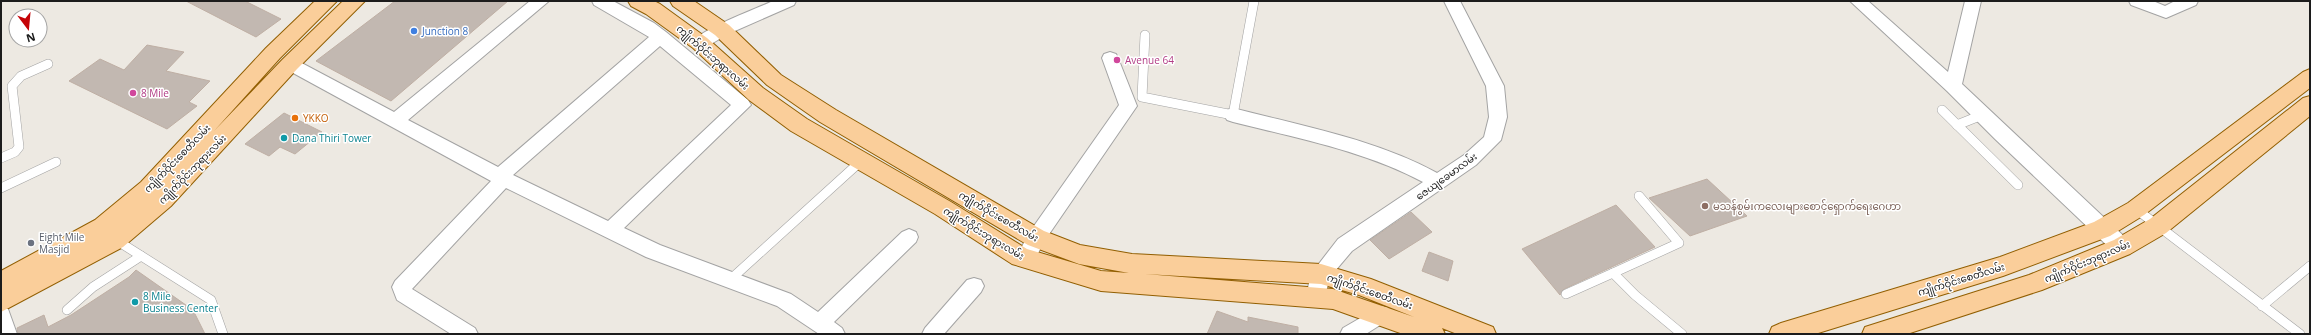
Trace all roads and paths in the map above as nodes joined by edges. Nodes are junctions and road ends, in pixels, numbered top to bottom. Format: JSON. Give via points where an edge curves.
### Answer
{"nodes":[{"id":1,"x":326,"y":1,"type":"edge"},
{"id":2,"x":354,"y":1,"type":"edge"},
{"id":3,"x":541,"y":1,"type":"edge"},
{"id":4,"x":600,"y":1,"type":"edge"},
{"id":5,"x":638,"y":1,"type":"edge"},
{"id":6,"x":680,"y":1,"type":"edge"},
{"id":7,"x":788,"y":1,"type":"edge"},
{"id":8,"x":1254,"y":1,"type":"edge"},
{"id":9,"x":1452,"y":1,"type":"edge"},
{"id":10,"x":1858,"y":1,"type":"edge"},
{"id":11,"x":1973,"y":1,"type":"edge"},
{"id":12,"x":2137,"y":1,"type":"edge"},
{"id":13,"x":2190,"y":1,"type":"edge"},
{"id":14,"x":722,"y":30,"type":"junction"},
{"id":15,"x":1145,"y":35,"type":"dead end"},
{"id":16,"x":660,"y":36,"type":"junction"},
{"id":17,"x":700,"y":43,"type":"junction"},
{"id":18,"x":1110,"y":58,"type":"dead end"},
{"id":19,"x":48,"y":64,"type":"dead end"},
{"id":20,"x":290,"y":64,"type":"junction"},
{"id":21,"x":2310,"y":77,"type":"edge"},
{"id":22,"x":1953,"y":86,"type":"junction"},
{"id":23,"x":2310,"y":104,"type":"edge"},
{"id":24,"x":1942,"y":110,"type":"dead end"},
{"id":25,"x":1233,"y":115,"type":"junction"},
{"id":26,"x":1982,"y":115,"type":"junction"},
{"id":27,"x":396,"y":120,"type":"junction"},
{"id":28,"x":1957,"y":125,"type":"junction"},
{"id":29,"x":866,"y":138,"type":"junction"},
{"id":30,"x":855,"y":157,"type":"junction"},
{"id":31,"x":1,"y":158,"type":"edge"},
{"id":32,"x":56,"y":162,"type":"dead end"},
{"id":33,"x":502,"y":178,"type":"junction"},
{"id":34,"x":1438,"y":182,"type":"junction"},
{"id":35,"x":2018,"y":185,"type":"dead end"},
{"id":36,"x":1,"y":188,"type":"edge"},
{"id":37,"x":959,"y":192,"type":"junction"},
{"id":38,"x":1639,"y":196,"type":"dead end"},
{"id":39,"x":943,"y":208,"type":"junction"},
{"id":40,"x":2136,"y":209,"type":"junction"},
{"id":41,"x":2158,"y":226,"type":"junction"},
{"id":42,"x":2102,"y":229,"type":"junction"},
{"id":43,"x":610,"y":230,"type":"junction"},
{"id":44,"x":909,"y":237,"type":"dead end"},
{"id":45,"x":1036,"y":238,"type":"junction"},
{"id":46,"x":115,"y":240,"type":"junction"},
{"id":47,"x":2122,"y":247,"type":"junction"},
{"id":48,"x":141,"y":256,"type":"junction"},
{"id":49,"x":1026,"y":258,"type":"junction"},
{"id":50,"x":2310,"y":266,"type":"edge"},
{"id":51,"x":1321,"y":274,"type":"junction"},
{"id":52,"x":1613,"y":274,"type":"junction"},
{"id":53,"x":731,"y":279,"type":"junction"},
{"id":54,"x":1,"y":282,"type":"edge"},
{"id":55,"x":974,"y":286,"type":"dead end"},
{"id":56,"x":1566,"y":294,"type":"dead end"},
{"id":57,"x":1316,"y":297,"type":"junction"},
{"id":58,"x":1,"y":302,"type":"edge"},
{"id":59,"x":2262,"y":306,"type":"junction"},
{"id":60,"x":67,"y":310,"type":"dead end"},
{"id":61,"x":1381,"y":314,"type":"junction"},
{"id":62,"x":1,"y":315,"type":"edge"},
{"id":63,"x":827,"y":329,"type":"edge"},
{"id":64,"x":7,"y":334,"type":"edge"},
{"id":65,"x":223,"y":334,"type":"edge"},
{"id":66,"x":468,"y":334,"type":"edge"},
{"id":67,"x":932,"y":334,"type":"edge"},
{"id":68,"x":1350,"y":334,"type":"edge"},
{"id":69,"x":1433,"y":334,"type":"edge"},
{"id":70,"x":1484,"y":334,"type":"edge"},
{"id":71,"x":1682,"y":334,"type":"edge"},
{"id":72,"x":1781,"y":334,"type":"edge"},
{"id":73,"x":1874,"y":334,"type":"edge"},
{"id":74,"x":2300,"y":334,"type":"edge"}],
"edges":[{"from":1,"to":54,"type":"main road","name":"ကျိုက်ဝိုင်းစေတီလမ်း","via":[[273,53],[149,188],[103,227]]},
{"from":2,"to":20,"type":"main road","name":"ကျိုက်ဝိုင်းဘုရားလမ်း"},
{"from":3,"to":27,"type":"street"},
{"from":4,"to":16,"type":"street"},
{"from":5,"to":17,"type":"main road","name":"ကျိုက်ဝိုင်းဘုရားလမ်း"},
{"from":6,"to":14,"type":"main road","name":"ကျိုက်ဝိုင်းစေတီလမ်း"},
{"from":7,"to":14,"type":"street"},
{"from":8,"to":25,"type":"lane"},
{"from":9,"to":34,"type":"street","name":"ဇေယျခေမာလမ်း","via":[[1495,86],[1498,117],[1492,140],[1470,160]]},
{"from":10,"to":22,"type":"street"},
{"from":11,"to":22,"type":"street"},
{"from":12,"to":13,"type":"street","via":[[2166,12]]},
{"from":14,"to":17,"type":"street"},
{"from":14,"to":29,"type":"main road","name":"ကျိုက်ဝိုင်းစေတီလမ်း","via":[[774,80]]},
{"from":15,"to":25,"type":"lane","via":[[1142,97]]},
{"from":16,"to":33,"type":"street"},
{"from":16,"to":43,"type":"street","via":[[742,105]]},
{"from":17,"to":30,"type":"main road","name":"ကျိုက်ဝိုင်းဘုရားလမ်း","via":[[756,94],[799,125]]},
{"from":18,"to":45,"type":"street","via":[[1128,106]]},
{"from":19,"to":31,"type":"lane","via":[[21,76],[12,86],[19,147],[15,152]]},
{"from":20,"to":27,"type":"street"},
{"from":20,"to":46,"type":"main road","name":"ကျိုက်ဝိုင်းဘုရားလမ်း","via":[[163,200]]},
{"from":21,"to":40,"type":"main road"},
{"from":22,"to":26,"type":"street"},
{"from":23,"to":41,"type":"main road","name":"ကျိုက်ဝိုင်းဘုရားလမ်း"},
{"from":24,"to":28,"type":"lane"},
{"from":25,"to":34,"type":"street","via":[[1403,163]]},
{"from":26,"to":28,"type":"lane"},
{"from":26,"to":42,"type":"street"},
{"from":27,"to":33,"type":"street"},
{"from":28,"to":35,"type":"lane"},
{"from":29,"to":30,"type":"main road"},
{"from":29,"to":37,"type":"main road","name":"ကျိုက်ဝိုင်းစေတီလမ်း"},
{"from":30,"to":39,"type":"main road","name":"ကျိုက်ဝိုင်းဘုရားလမ်း"},
{"from":30,"to":53,"type":"lane"},
{"from":32,"to":36,"type":"lane"},
{"from":33,"to":43,"type":"street"},
{"from":33,"to":66,"type":"street","via":[[402,287],[404,294]]},
{"from":34,"to":51,"type":"street","name":"ဇေယျခေမာလမ်း","via":[[1345,245]]},
{"from":37,"to":39,"type":"main road"},
{"from":37,"to":45,"type":"main road","name":"ကျိုက်ဝိုင်းစေတီလမ်း"},
{"from":38,"to":52,"type":"lane","via":[[1679,243]]},
{"from":39,"to":49,"type":"main road","name":"ကျိုက်ဝိုင်းဘုရားလမ်း","via":[[1020,257]]},
{"from":40,"to":41,"type":"lane"},
{"from":40,"to":42,"type":"main road","name":"ကျိုက်ဝိုင်းစေတီလမ်း"},
{"from":41,"to":47,"type":"main road","name":"ကျိုက်ဝိုင်းဘုရားလမ်း"},
{"from":41,"to":59,"type":"lane","via":[[2220,271]]},
{"from":42,"to":47,"type":"street"},
{"from":42,"to":72,"type":"main road","name":"ကျိုက်ဝိုင်းစေတီလမ်း","via":[[2003,266]]},
{"from":43,"to":53,"type":"street","via":[[653,251]]},
{"from":44,"to":63,"type":"street"},
{"from":45,"to":49,"type":"street"},
{"from":45,"to":51,"type":"main road","name":"ကျိုက်ဝိုင်းစေတီလမ်း","via":[[1079,254],[1117,262]]},
{"from":46,"to":48,"type":"lane"},
{"from":46,"to":58,"type":"main road","name":"ကျိုက်ဝိုင်းဘုရားလမ်း"},
{"from":47,"to":73,"type":"main road","name":"ကျိုက်ဝိုင်းဘုရားလမ်း","via":[[2034,283]]},
{"from":48,"to":60,"type":"lane","via":[[105,278]]},
{"from":48,"to":65,"type":"lane","via":[[211,300]]},
{"from":49,"to":57,"type":"main road","name":"ကျိုက်ဝိုင်းဘုရားလမ်း","via":[[1101,282]]},
{"from":50,"to":59,"type":"lane"},
{"from":51,"to":57,"type":"street"},
{"from":51,"to":70,"type":"main road","name":"ကျိုက်ဝိုင်းစေတီလမ်း","via":[[1363,286]]},
{"from":52,"to":56,"type":"lane"},
{"from":52,"to":71,"type":"lane"},
{"from":53,"to":63,"type":"street","via":[[784,300]]},
{"from":55,"to":67,"type":"street"},
{"from":57,"to":61,"type":"main road","name":"ကျိုက်ဝိုင်းဘုရားလမ်း","via":[[1333,299]]},
{"from":59,"to":74,"type":"lane"},
{"from":61,"to":68,"type":"street"},
{"from":61,"to":69,"type":"main road","name":"ကျိုက်ဝိုင်းဘုရားလမ်း"},
{"from":62,"to":64,"type":"street"}]}
